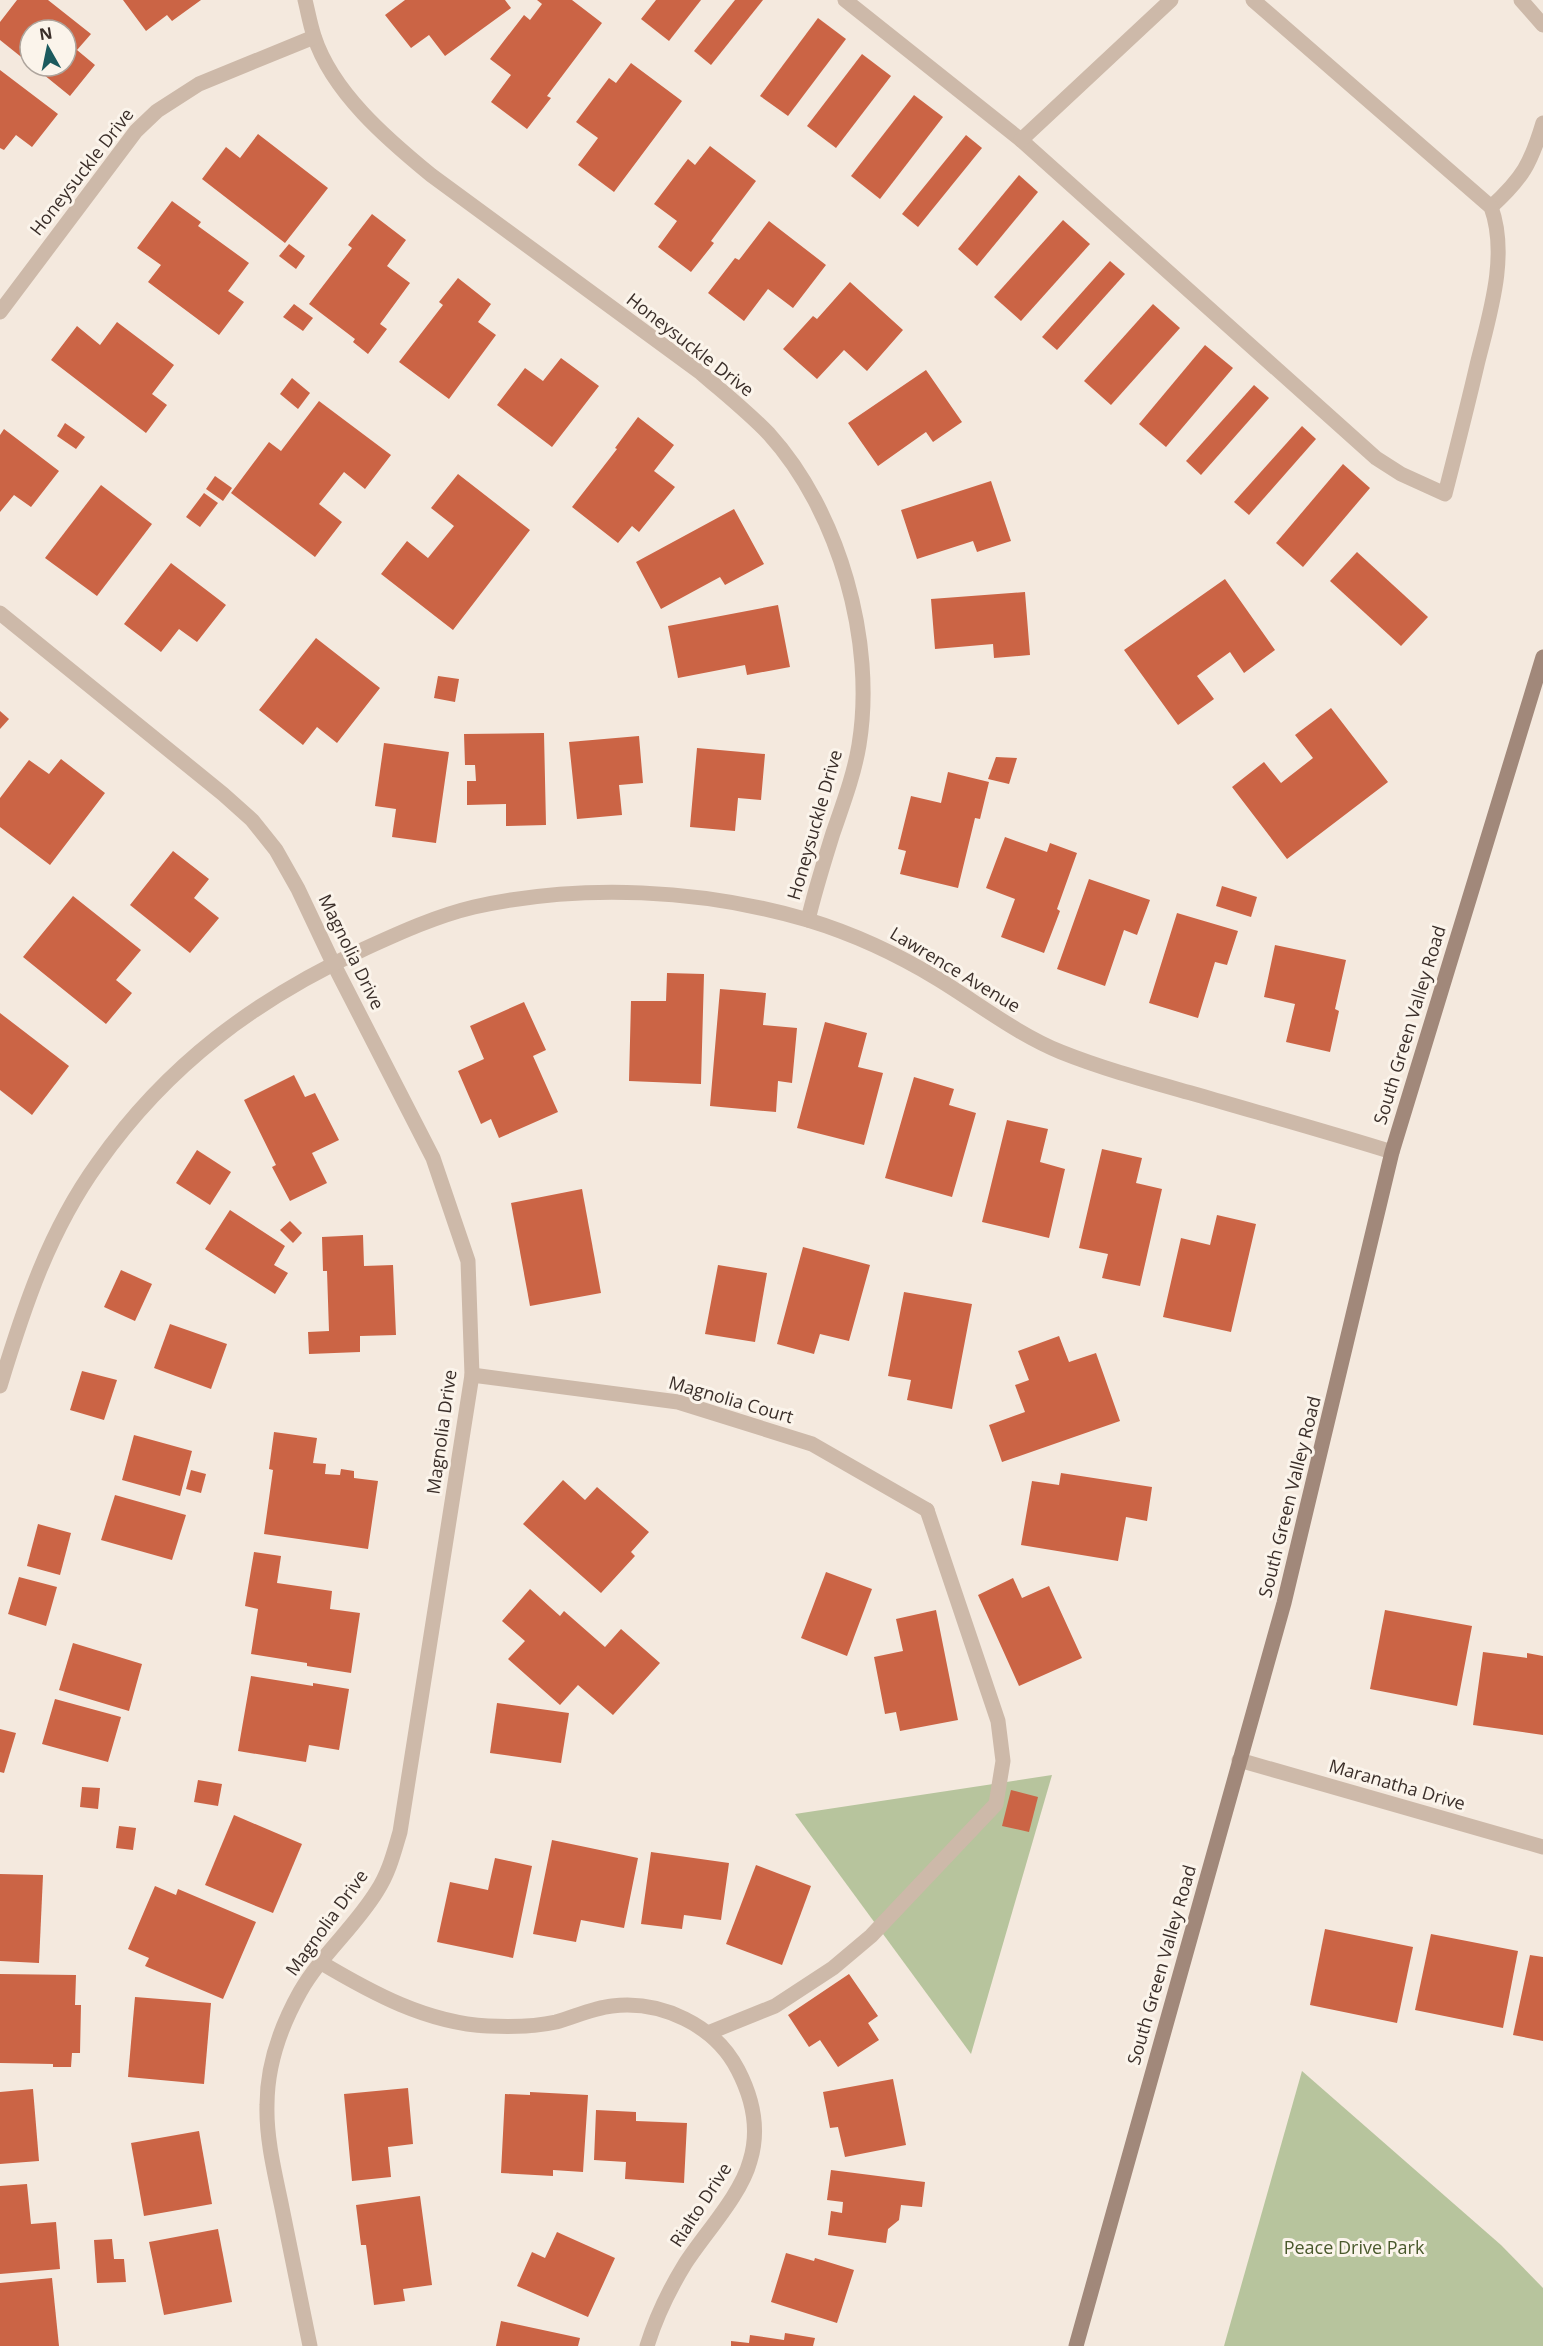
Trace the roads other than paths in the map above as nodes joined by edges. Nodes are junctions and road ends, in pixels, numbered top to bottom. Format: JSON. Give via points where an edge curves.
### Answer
{"nodes":[{"id":1,"x":305,"y":0,"type":"edge"},
{"id":2,"x":845,"y":0,"type":"edge"},
{"id":3,"x":1171,"y":0,"type":"edge"},
{"id":4,"x":1253,"y":0,"type":"edge"},
{"id":5,"x":1521,"y":0,"type":"edge"},
{"id":6,"x":1543,"y":25,"type":"edge"},
{"id":7,"x":314,"y":38,"type":"junction"},
{"id":8,"x":1543,"y":123,"type":"edge"},
{"id":9,"x":1021,"y":140,"type":"junction"},
{"id":10,"x":1491,"y":207,"type":"junction"},
{"id":11,"x":0,"y":312,"type":"edge"},
{"id":12,"x":0,"y":613,"type":"edge"},
{"id":13,"x":1543,"y":657,"type":"edge"},
{"id":14,"x":808,"y":920,"type":"junction"},
{"id":15,"x":333,"y":963,"type":"junction"},
{"id":16,"x":1392,"y":1152,"type":"junction"},
{"id":17,"x":472,"y":1375,"type":"junction"},
{"id":18,"x":0,"y":1386,"type":"edge"},
{"id":19,"x":1239,"y":1760,"type":"junction"},
{"id":20,"x":1543,"y":1847,"type":"edge"},
{"id":21,"x":320,"y":1962,"type":"junction"},
{"id":22,"x":708,"y":2033,"type":"junction"},
{"id":23,"x":310,"y":2346,"type":"edge"},
{"id":24,"x":647,"y":2346,"type":"edge"},
{"id":25,"x":1076,"y":2346,"type":"edge"}],
"edges":[{"from":1,"to":7,"type":"street","name":"Honeysuckle Drive"},
{"from":2,"to":9,"type":"street"},
{"from":3,"to":9,"type":"street"},
{"from":4,"to":10,"type":"street"},
{"from":5,"to":6,"type":"street"},
{"from":7,"to":11,"type":"street","name":"Honeysuckle Drive","via":[[199,84],[157,111],[136,131]]},
{"from":7,"to":14,"type":"street","name":"Honeysuckle Drive","via":[[334,77],[396,147],[739,405],[769,435],[818,506],[850,594],[862,671],[862,723],[851,779]]},
{"from":8,"to":10,"type":"street","via":[[1525,171]]},
{"from":9,"to":10,"type":"street","via":[[1376,458],[1445,494],[1487,324],[1498,249]]},
{"from":12,"to":15,"type":"street","name":"Magnolia Drive","via":[[252,820],[276,850]]},
{"from":13,"to":16,"type":"main road","name":"South Green Valley Road"},
{"from":14,"to":15,"type":"street","name":"Lawrence Avenue","via":[[693,897],[592,893],[530,898],[472,908],[409,928]]},
{"from":14,"to":16,"type":"street","name":"Lawrence Avenue","via":[[901,957],[1058,1051]]},
{"from":15,"to":17,"type":"street","name":"Magnolia Drive","via":[[437,1168],[468,1261]]},
{"from":15,"to":18,"type":"street","name":"Lawrence Avenue","via":[[273,996],[204,1046],[122,1130],[54,1235],[36,1275]]},
{"from":16,"to":19,"type":"main road","name":"South Green Valley Road","via":[[1284,1603]]},
{"from":17,"to":21,"type":"street","name":"Magnolia Drive","via":[[400,1832],[378,1890]]},
{"from":17,"to":22,"type":"street","name":"Magnolia Court","via":[[678,1402],[812,1444],[927,1510],[998,1721],[1004,1761],[996,1804],[883,1925],[833,1968],[774,2006]]},
{"from":19,"to":20,"type":"street","name":"Maranatha Drive"},
{"from":19,"to":25,"type":"main road","name":"South Green Valley Road"},
{"from":21,"to":22,"type":"street","name":"Rialto Drive","via":[[386,1998],[452,2020],[486,2026],[521,2026],[631,2005],[672,2013]]},
{"from":21,"to":23,"type":"street","name":"Magnolia Drive","via":[[301,1991],[275,2050],[267,2104],[274,2166]]},
{"from":22,"to":24,"type":"street","name":"Rialto Drive","via":[[732,2058],[751,2099],[754,2144],[742,2182],[667,2296]]}]}
